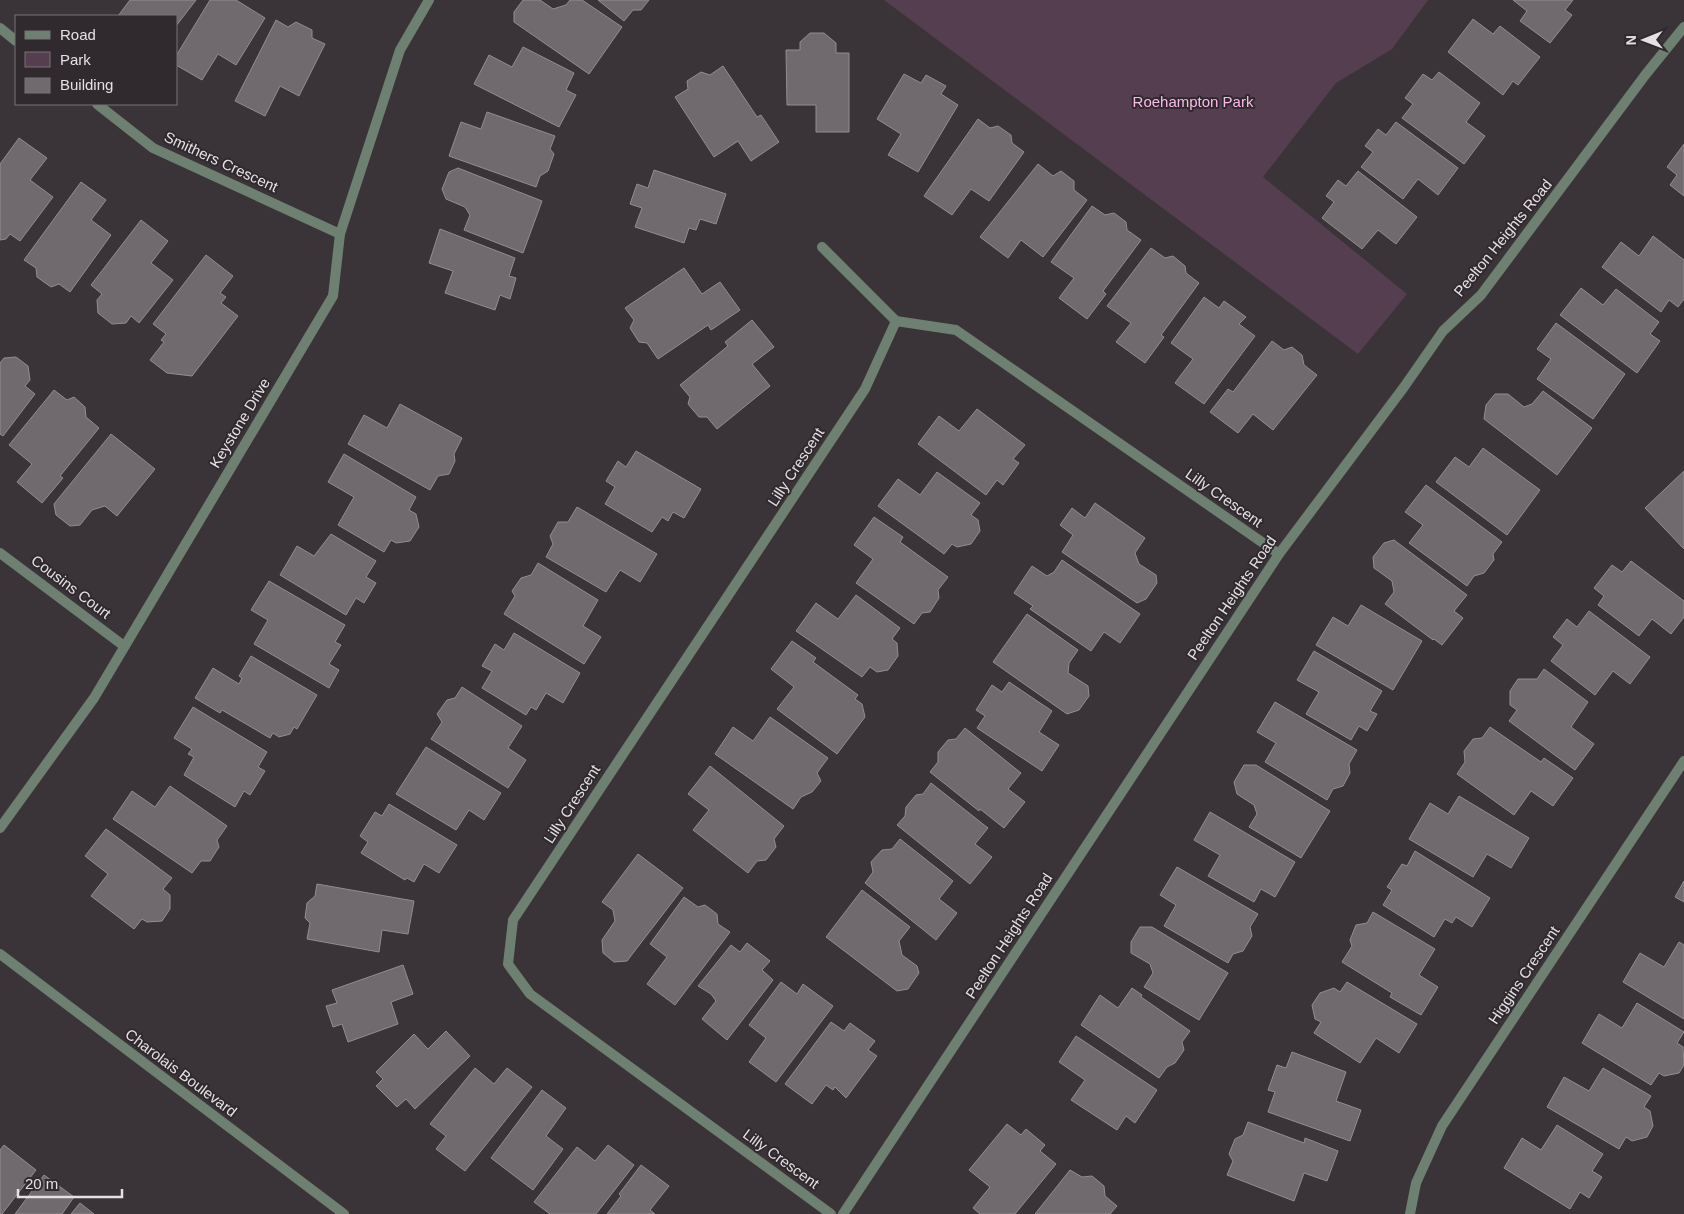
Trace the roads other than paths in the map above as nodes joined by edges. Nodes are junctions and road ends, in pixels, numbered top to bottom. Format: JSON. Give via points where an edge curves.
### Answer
{"nodes":[{"id":1,"x":429,"y":0,"type":"edge"},
{"id":2,"x":1684,"y":27,"type":"edge"},
{"id":3,"x":0,"y":28,"type":"edge"},
{"id":4,"x":15,"y":40,"type":"edge"},
{"id":5,"x":98,"y":105,"type":"edge"},
{"id":6,"x":340,"y":234,"type":"junction"},
{"id":7,"x":822,"y":247,"type":"dead end"},
{"id":8,"x":896,"y":321,"type":"junction"},
{"id":9,"x":0,"y":553,"type":"edge"},
{"id":10,"x":1278,"y":554,"type":"junction"},
{"id":11,"x":124,"y":646,"type":"junction"},
{"id":12,"x":1684,"y":761,"type":"edge"},
{"id":13,"x":0,"y":828,"type":"edge"},
{"id":14,"x":0,"y":954,"type":"edge"},
{"id":15,"x":344,"y":1214,"type":"edge"},
{"id":16,"x":831,"y":1214,"type":"edge"},
{"id":17,"x":843,"y":1214,"type":"edge"},
{"id":18,"x":1410,"y":1214,"type":"edge"}],
"edges":[{"from":1,"to":6,"type":"street","name":"Keystone Drive","via":[[400,50]]},
{"from":2,"to":10,"type":"street","name":"Peelton Heights Road","via":[[1481,295],[1443,331]]},
{"from":3,"to":4,"type":"street"},
{"from":5,"to":6,"type":"street","name":"Smithers Crescent","via":[[153,148]]},
{"from":6,"to":11,"type":"street","name":"Keystone Drive","via":[[333,296]]},
{"from":7,"to":8,"type":"street"},
{"from":8,"to":10,"type":"street","name":"Lilly Crescent","via":[[956,330]]},
{"from":8,"to":16,"type":"street","name":"Lilly Crescent","via":[[865,389],[514,920],[508,964],[530,994]]},
{"from":9,"to":11,"type":"street","name":"Cousins Court"},
{"from":10,"to":17,"type":"street","name":"Peelton Heights Road"},
{"from":11,"to":13,"type":"street","name":"Keystone Drive","via":[[94,698]]},
{"from":12,"to":18,"type":"street","name":"Higgins Crescent","via":[[1442,1126],[1416,1183]]},
{"from":14,"to":15,"type":"street","name":"Charolais Boulevard"}]}
